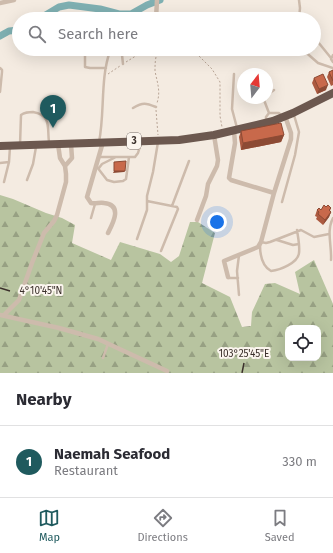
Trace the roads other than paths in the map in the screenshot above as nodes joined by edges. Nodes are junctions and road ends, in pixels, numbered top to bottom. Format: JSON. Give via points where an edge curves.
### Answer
{"nodes":[{"id":1,"x":14,"y":0,"type":"edge"},
{"id":2,"x":157,"y":0,"type":"edge"},
{"id":3,"x":299,"y":0,"type":"edge"},
{"id":4,"x":0,"y":3,"type":"edge"},
{"id":5,"x":157,"y":12,"type":"edge"},
{"id":6,"x":300,"y":12,"type":"edge"},
{"id":7,"x":321,"y":44,"type":"edge"},
{"id":8,"x":85,"y":56,"type":"edge"},
{"id":9,"x":109,"y":56,"type":"edge"},
{"id":10,"x":122,"y":56,"type":"edge"},
{"id":11,"x":310,"y":56,"type":"edge"},
{"id":12,"x":332,"y":56,"type":"edge"},
{"id":13,"x":333,"y":62,"type":"edge"},
{"id":14,"x":123,"y":64,"type":"road end"},
{"id":15,"x":0,"y":68,"type":"edge"},
{"id":16,"x":106,"y":68,"type":"junction"},
{"id":17,"x":333,"y":68,"type":"edge"},
{"id":18,"x":234,"y":74,"type":"dead end"},
{"id":19,"x":0,"y":92,"type":"edge"},
{"id":20,"x":333,"y":93,"type":"edge"},
{"id":21,"x":266,"y":104,"type":"edge"},
{"id":22,"x":156,"y":107,"type":"road end"},
{"id":23,"x":133,"y":108,"type":"dead end"},
{"id":24,"x":269,"y":113,"type":"junction"},
{"id":25,"x":293,"y":113,"type":"junction"},
{"id":26,"x":283,"y":117,"type":"junction"},
{"id":27,"x":266,"y":123,"type":"junction"},
{"id":28,"x":236,"y":131,"type":"junction"},
{"id":29,"x":214,"y":136,"type":"junction"},
{"id":30,"x":158,"y":140,"type":"junction"},
{"id":31,"x":142,"y":141,"type":"junction"},
{"id":32,"x":101,"y":142,"type":"junction"},
{"id":33,"x":54,"y":144,"type":"junction"},
{"id":34,"x":71,"y":144,"type":"junction"},
{"id":35,"x":20,"y":145,"type":"junction"},
{"id":36,"x":36,"y":145,"type":"junction"},
{"id":37,"x":0,"y":146,"type":"edge"},
{"id":38,"x":10,"y":146,"type":"junction"},
{"id":39,"x":98,"y":157,"type":"junction"},
{"id":40,"x":116,"y":157,"type":"junction"},
{"id":41,"x":129,"y":157,"type":"junction"},
{"id":42,"x":189,"y":161,"type":"dead end"},
{"id":43,"x":9,"y":162,"type":"junction"},
{"id":44,"x":0,"y":163,"type":"edge"},
{"id":45,"x":65,"y":166,"type":"junction"},
{"id":46,"x":97,"y":167,"type":"junction"},
{"id":47,"x":27,"y":180,"type":"dead end"},
{"id":48,"x":4,"y":182,"type":"dead end"},
{"id":49,"x":274,"y":193,"type":"junction"},
{"id":50,"x":147,"y":201,"type":"junction"},
{"id":51,"x":282,"y":202,"type":"dead end"},
{"id":52,"x":95,"y":203,"type":"junction"},
{"id":53,"x":172,"y":206,"type":"junction"},
{"id":54,"x":91,"y":218,"type":"dead end"},
{"id":55,"x":333,"y":218,"type":"edge"},
{"id":56,"x":197,"y":220,"type":"dead end"},
{"id":57,"x":297,"y":230,"type":"junction"},
{"id":58,"x":108,"y":233,"type":"dead end"},
{"id":59,"x":329,"y":234,"type":"junction"},
{"id":60,"x":137,"y":239,"type":"dead end"},
{"id":61,"x":277,"y":240,"type":"junction"},
{"id":62,"x":261,"y":243,"type":"junction"},
{"id":63,"x":299,"y":244,"type":"junction"},
{"id":64,"x":161,"y":252,"type":"dead end"},
{"id":65,"x":239,"y":254,"type":"junction"},
{"id":66,"x":331,"y":260,"type":"dead end"},
{"id":67,"x":228,"y":277,"type":"joint"},
{"id":68,"x":238,"y":278,"type":"junction"},
{"id":69,"x":239,"y":295,"type":"dead end"},
{"id":70,"x":2,"y":315,"type":"edge"},
{"id":71,"x":108,"y":343,"type":"junction"},
{"id":72,"x":103,"y":358,"type":"dead end"},
{"id":73,"x":167,"y":371,"type":"dead end"}],
"edges":[{"from":1,"to":4,"type":"street"},
{"from":2,"to":5,"type":"street"},
{"from":3,"to":6,"type":"lane"},
{"from":7,"to":12,"type":"lane"},
{"from":8,"to":16,"type":"lane","via":[[85,67]]},
{"from":9,"to":16,"type":"lane"},
{"from":10,"to":14,"type":"lane"},
{"from":11,"to":17,"type":"lane","via":[[318,63]]},
{"from":12,"to":13,"type":"lane"},
{"from":15,"to":19,"type":"lane"},
{"from":16,"to":32,"type":"lane"},
{"from":18,"to":28,"type":"lane","via":[[232,109]]},
{"from":20,"to":25,"type":"highway","number":"3"},
{"from":21,"to":24,"type":"lane"},
{"from":22,"to":23,"type":"lane","via":[[143,103]]},
{"from":24,"to":26,"type":"lane","via":[[279,113]]},
{"from":24,"to":27,"type":"lane"},
{"from":25,"to":26,"type":"highway","number":"3"},
{"from":25,"to":51,"type":"lane","via":[[299,132]]},
{"from":26,"to":27,"type":"highway","number":"3"},
{"from":26,"to":49,"type":"street","via":[[291,136]]},
{"from":27,"to":28,"type":"highway","number":"3"},
{"from":28,"to":29,"type":"highway","number":"3"},
{"from":28,"to":49,"type":"street","via":[[229,178]]},
{"from":29,"to":30,"type":"highway","number":"3"},
{"from":29,"to":56,"type":"street","via":[[217,166],[208,184]]},
{"from":30,"to":31,"type":"highway","number":"3"},
{"from":30,"to":50,"type":"lane"},
{"from":31,"to":32,"type":"highway","number":"3"},
{"from":31,"to":41,"type":"lane","via":[[137,155]]},
{"from":32,"to":34,"type":"highway","number":"3"},
{"from":32,"to":39,"type":"street"},
{"from":33,"to":34,"type":"highway","number":"3"},
{"from":33,"to":35,"type":"lane","via":[[46,119],[36,113],[25,112],[21,115]]},
{"from":33,"to":36,"type":"highway","number":"3"},
{"from":33,"to":45,"type":"street"},
{"from":34,"to":45,"type":"street","via":[[72,158]]},
{"from":35,"to":36,"type":"highway","number":"3"},
{"from":35,"to":38,"type":"highway","number":"3"},
{"from":36,"to":47,"type":"lane"},
{"from":37,"to":38,"type":"highway","number":"3"},
{"from":38,"to":43,"type":"lane"},
{"from":39,"to":40,"type":"lane"},
{"from":39,"to":46,"type":"street"},
{"from":40,"to":41,"type":"lane"},
{"from":40,"to":46,"type":"lane"},
{"from":41,"to":46,"type":"lane","via":[[125,181],[109,181]]},
{"from":42,"to":53,"type":"lane"},
{"from":43,"to":44,"type":"lane"},
{"from":43,"to":48,"type":"lane"},
{"from":45,"to":70,"type":"street","via":[[66,182],[56,218],[44,233],[19,300]]},
{"from":46,"to":52,"type":"street","via":[[87,195],[90,201]]},
{"from":49,"to":62,"type":"street"},
{"from":50,"to":53,"type":"lane"},
{"from":50,"to":60,"type":"lane","via":[[147,210]]},
{"from":52,"to":54,"type":"lane"},
{"from":52,"to":58,"type":"street","via":[[108,203],[115,210],[116,216]]},
{"from":53,"to":64,"type":"lane","via":[[178,209]]},
{"from":55,"to":59,"type":"lane"},
{"from":57,"to":59,"type":"lane","via":[[303,230],[314,237]]},
{"from":57,"to":61,"type":"lane"},
{"from":57,"to":63,"type":"lane"},
{"from":59,"to":66,"type":"lane"},
{"from":61,"to":62,"type":"lane"},
{"from":61,"to":63,"type":"lane","via":[[293,245]]},
{"from":62,"to":63,"type":"lane","via":[[260,254],[266,267],[271,271],[282,269],[296,259]]},
{"from":62,"to":65,"type":"street"},
{"from":65,"to":67,"type":"street","via":[[224,261]]},
{"from":65,"to":68,"type":"lane"},
{"from":67,"to":68,"type":"lane"},
{"from":68,"to":69,"type":"lane"},
{"from":70,"to":71,"type":"street","via":[[77,332]]},
{"from":71,"to":72,"type":"lane"},
{"from":71,"to":73,"type":"street"}]}
